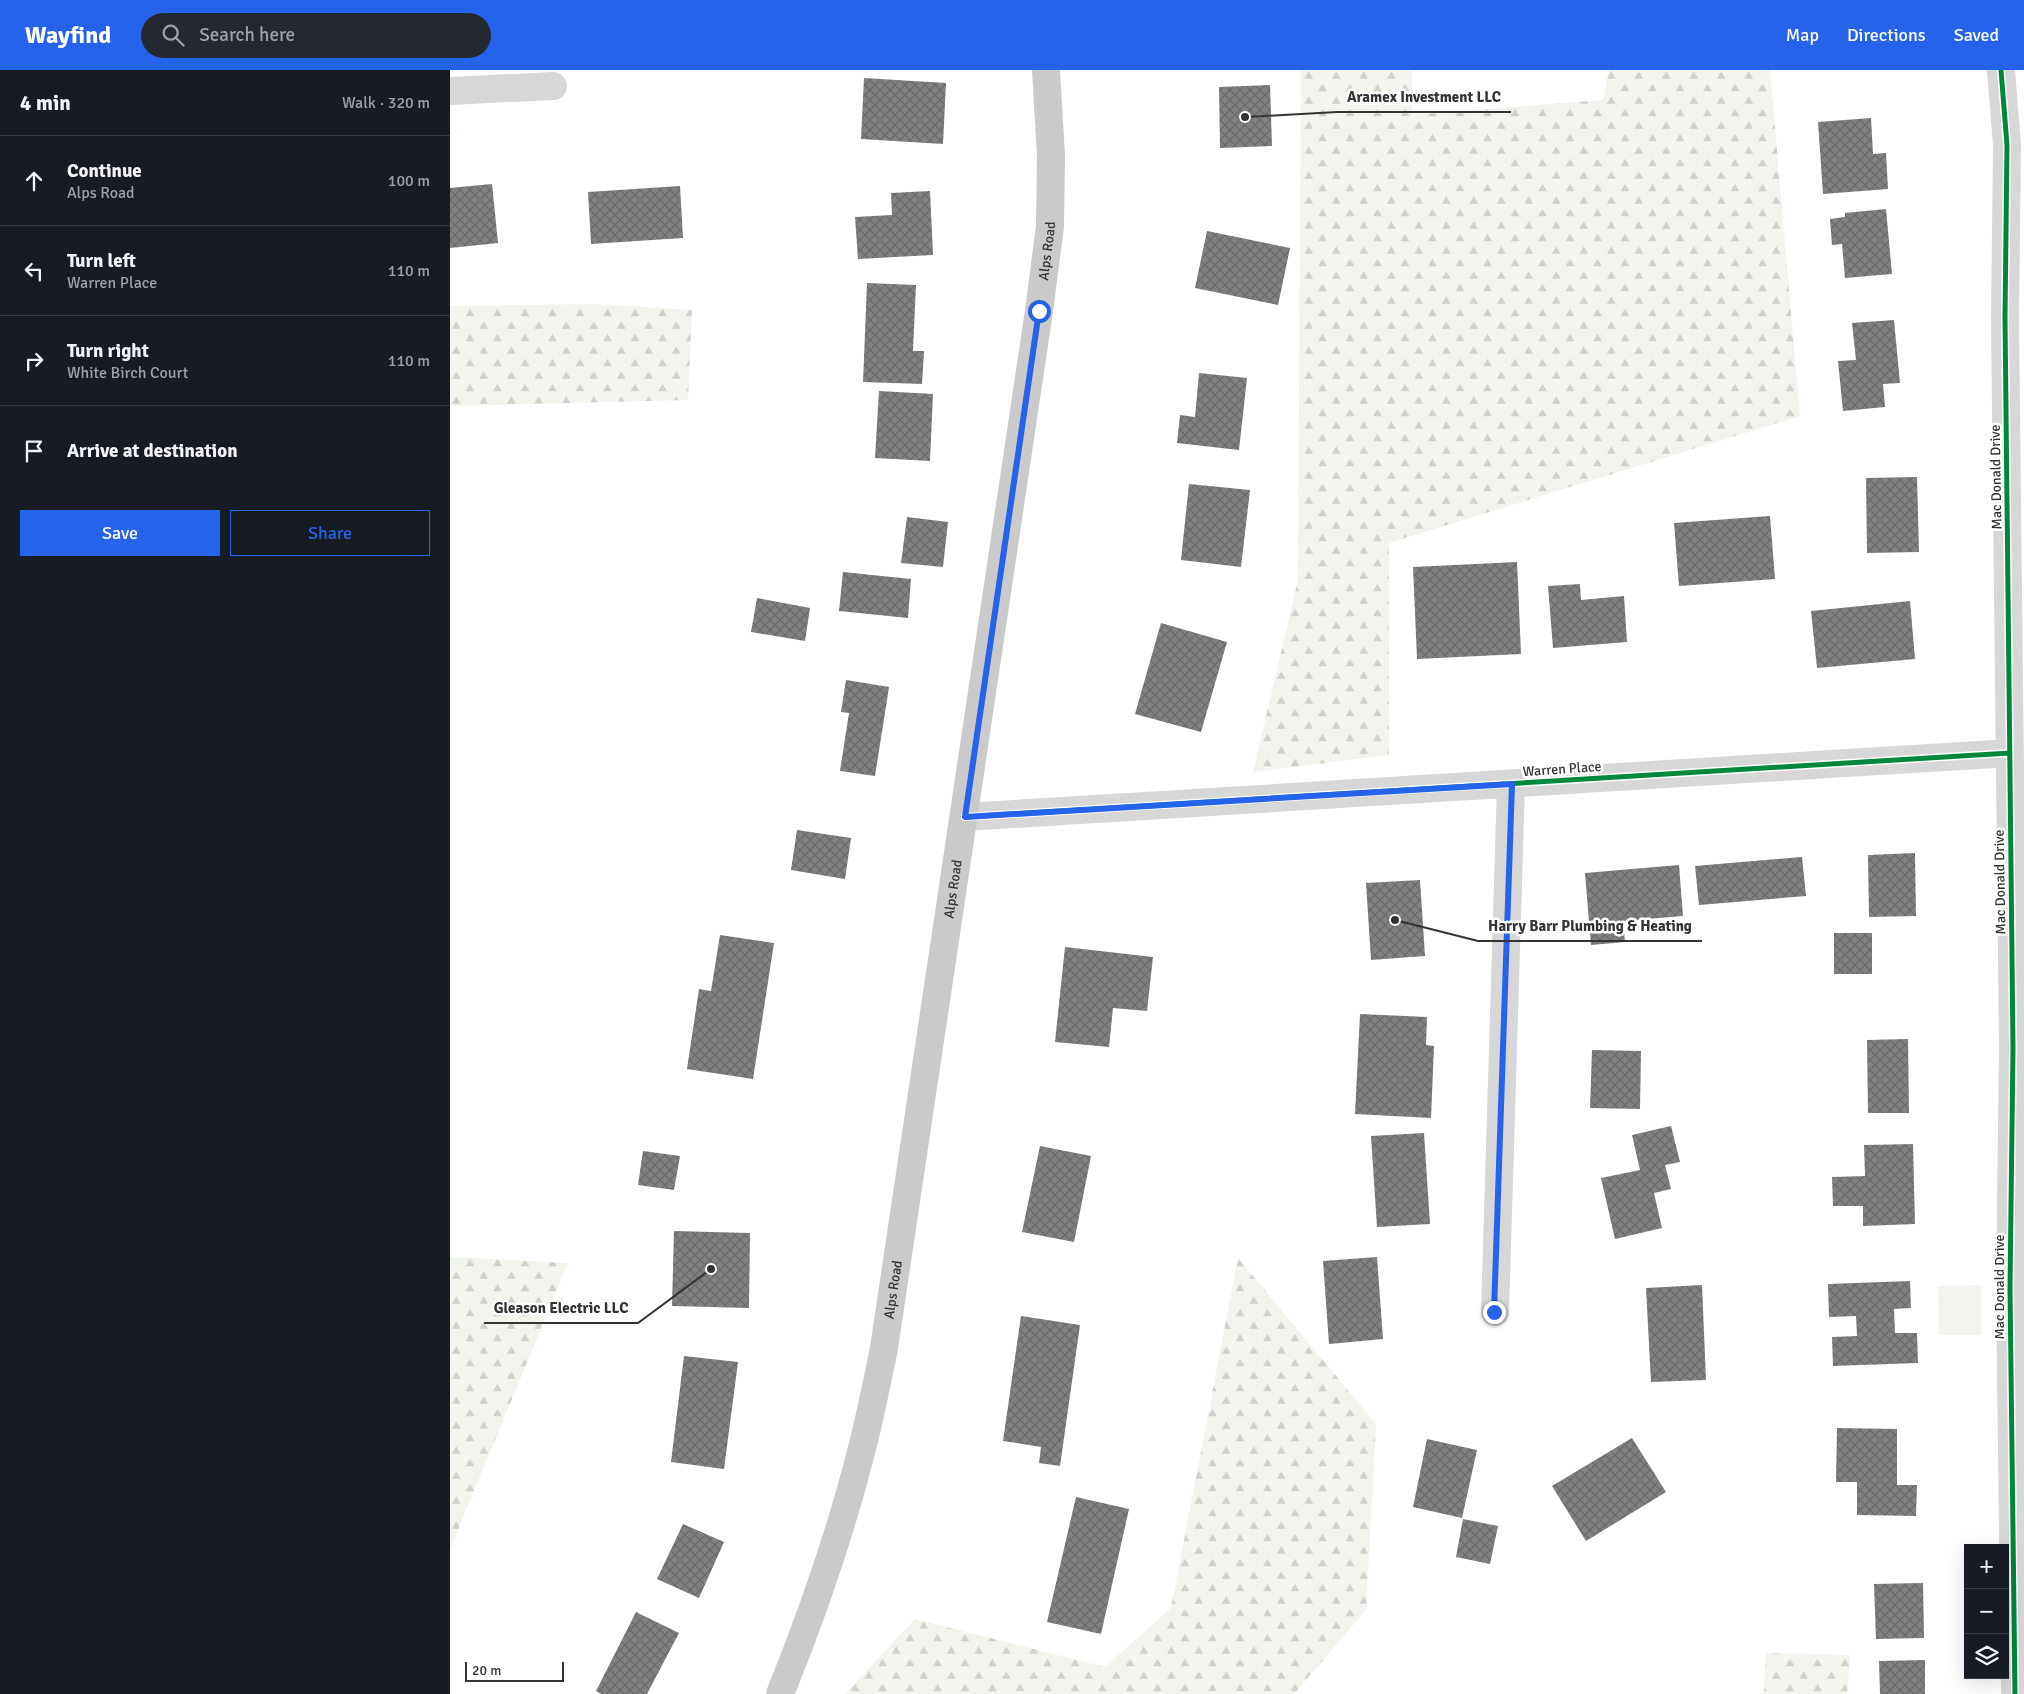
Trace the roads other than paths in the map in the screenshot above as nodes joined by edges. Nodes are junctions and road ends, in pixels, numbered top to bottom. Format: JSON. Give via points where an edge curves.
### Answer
{"nodes":[{"id":1,"x":1046,"y":70,"type":"edge"},
{"id":2,"x":2001,"y":70,"type":"edge"},
{"id":3,"x":553,"y":86,"type":"dead end"},
{"id":4,"x":450,"y":91,"type":"edge"},
{"id":5,"x":2010,"y":753,"type":"junction"},
{"id":6,"x":1512,"y":784,"type":"junction"},
{"id":7,"x":965,"y":817,"type":"junction"},
{"id":8,"x":1494,"y":1312,"type":"dead end"},
{"id":9,"x":780,"y":1694,"type":"edge"},
{"id":10,"x":2014,"y":1694,"type":"edge"}],
"edges":[{"from":1,"to":7,"type":"main road","name":"Alps Road","via":[[1052,156],[1050,226]]},
{"from":2,"to":5,"type":"street","name":"Mac Donald Drive","via":[[2007,145],[2005,318]]},
{"from":3,"to":4,"type":"street"},
{"from":5,"to":6,"type":"street","name":"Warren Place"},
{"from":5,"to":10,"type":"street","name":"Mac Donald Drive"},
{"from":6,"to":7,"type":"street","name":"Warren Place"},
{"from":6,"to":8,"type":"street"},
{"from":7,"to":9,"type":"main road","name":"Alps Road","via":[[884,1348],[861,1452],[837,1539],[804,1636]]}]}
